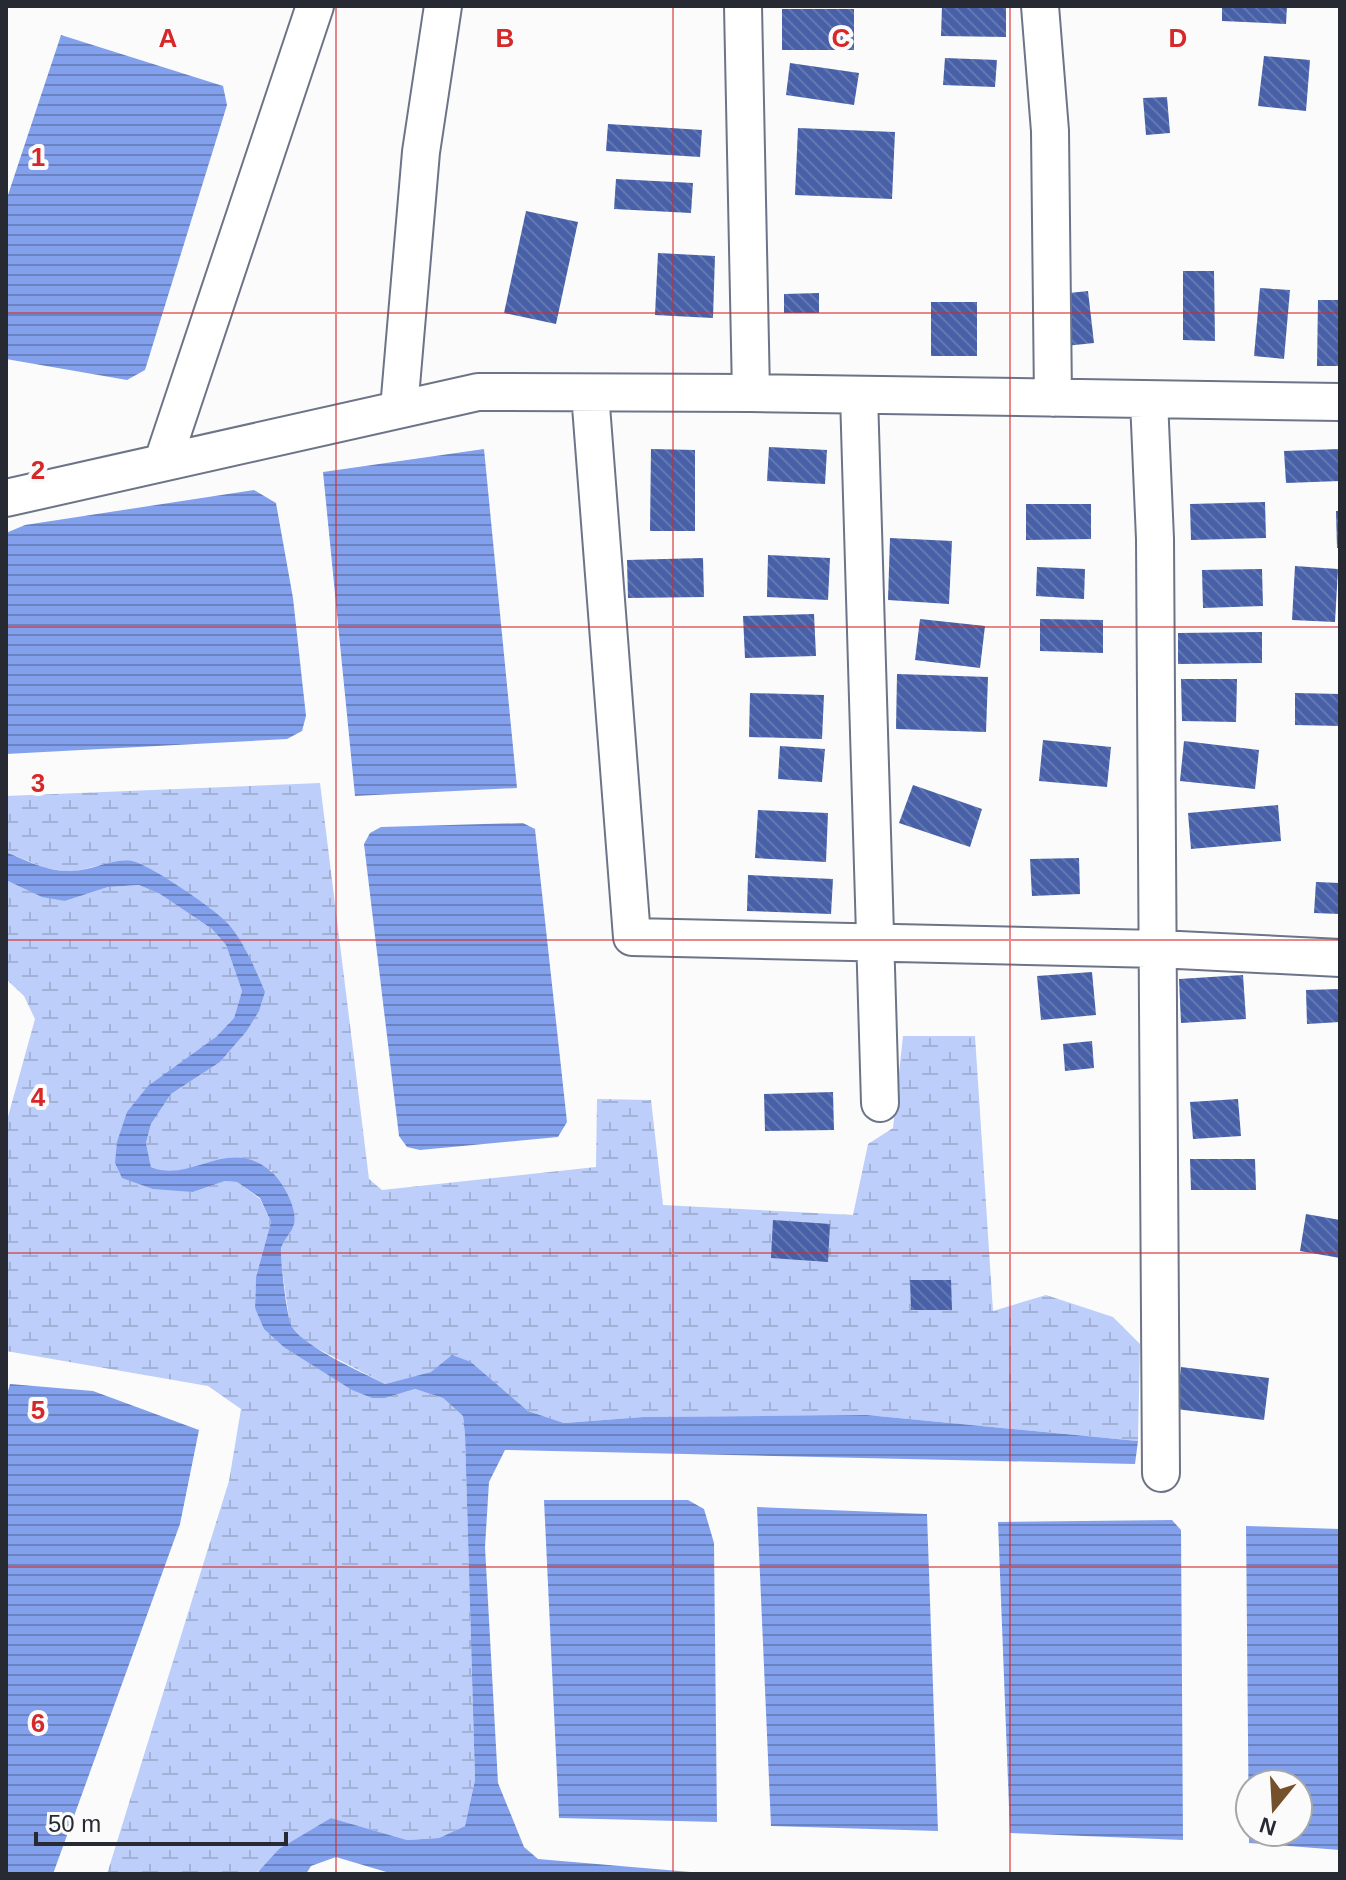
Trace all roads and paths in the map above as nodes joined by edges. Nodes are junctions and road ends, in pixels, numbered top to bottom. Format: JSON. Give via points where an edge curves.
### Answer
{"nodes":[{"id":1,"x":315,"y":6,"type":"edge"},
{"id":2,"x":443,"y":6,"type":"edge"},
{"id":3,"x":743,"y":6,"type":"edge"},
{"id":4,"x":1040,"y":6,"type":"edge"},
{"id":5,"x":590,"y":393,"type":"junction"},
{"id":6,"x":751,"y":393,"type":"junction"},
{"id":7,"x":859,"y":395,"type":"junction"},
{"id":8,"x":1053,"y":398,"type":"junction"},
{"id":9,"x":1149,"y":400,"type":"junction"},
{"id":10,"x":1340,"y":402,"type":"edge"},
{"id":11,"x":399,"y":409,"type":"junction"},
{"id":12,"x":163,"y":461,"type":"junction"},
{"id":13,"x":6,"y":498,"type":"edge"},
{"id":14,"x":875,"y":943,"type":"junction"},
{"id":15,"x":1158,"y":949,"type":"junction"},
{"id":16,"x":1340,"y":958,"type":"edge"},
{"id":17,"x":880,"y":1103,"type":"dead end"},
{"id":18,"x":1161,"y":1473,"type":"dead end"}],
"edges":[{"from":1,"to":12,"type":"street"},
{"from":2,"to":11,"type":"street","via":[[421,152]]},
{"from":3,"to":6,"type":"street"},
{"from":4,"to":8,"type":"street","via":[[1050,131]]},
{"from":5,"to":6,"type":"street"},
{"from":5,"to":11,"type":"street","via":[[478,392]]},
{"from":5,"to":14,"type":"street","via":[[632,937]]},
{"from":6,"to":7,"type":"street"},
{"from":7,"to":8,"type":"street"},
{"from":7,"to":14,"type":"street"},
{"from":8,"to":9,"type":"street"},
{"from":9,"to":10,"type":"street"},
{"from":9,"to":15,"type":"street"},
{"from":11,"to":12,"type":"street"},
{"from":12,"to":13,"type":"street"},
{"from":14,"to":15,"type":"street"},
{"from":14,"to":17,"type":"street"},
{"from":15,"to":16,"type":"street"},
{"from":15,"to":18,"type":"street"}]}
